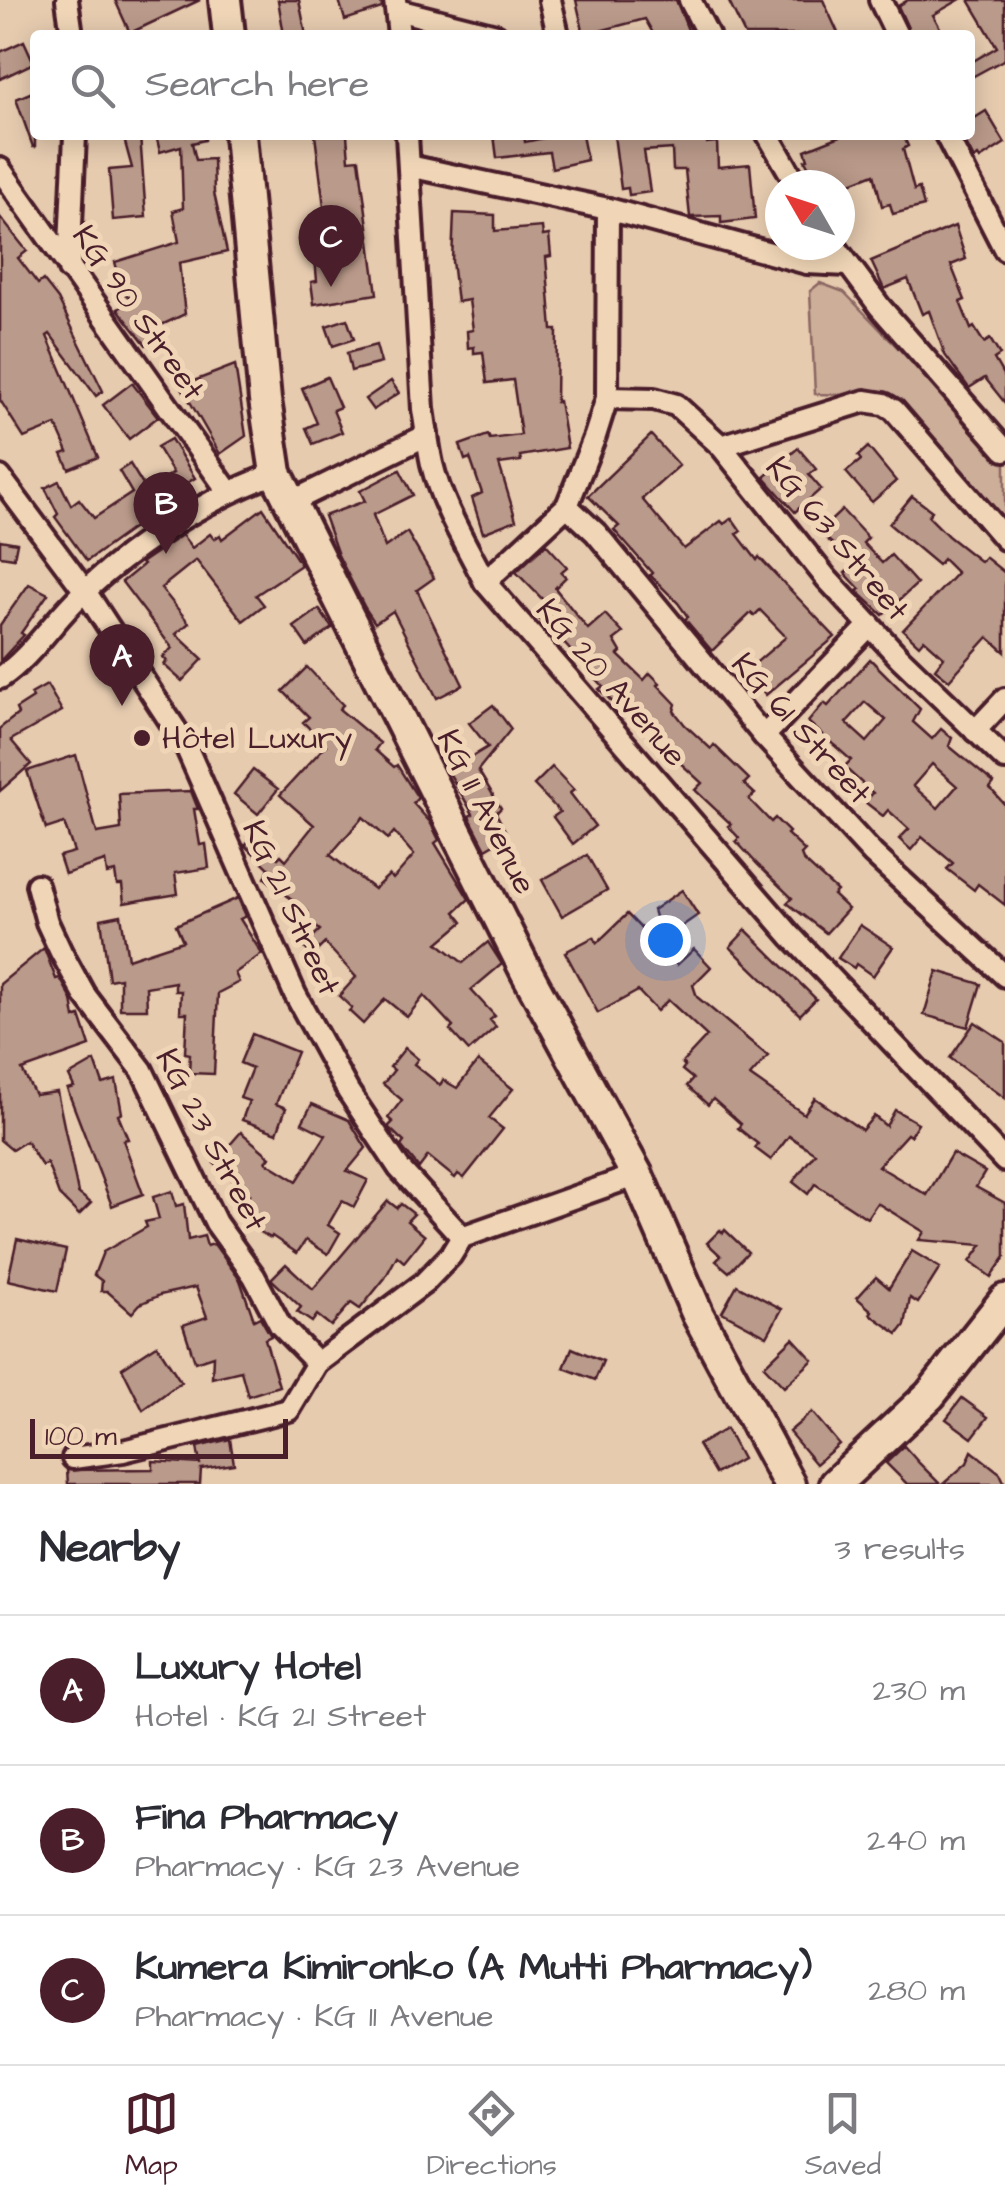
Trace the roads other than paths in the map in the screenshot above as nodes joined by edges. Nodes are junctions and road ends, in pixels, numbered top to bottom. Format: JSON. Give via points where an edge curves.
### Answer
{"nodes":[{"id":1,"x":66,"y":0,"type":"edge"},
{"id":2,"x":226,"y":0,"type":"edge"},
{"id":3,"x":550,"y":0,"type":"edge"},
{"id":4,"x":690,"y":0,"type":"edge"},
{"id":5,"x":883,"y":1,"type":"edge"},
{"id":6,"x":396,"y":5,"type":"edge"},
{"id":7,"x":71,"y":30,"type":"edge"},
{"id":8,"x":229,"y":30,"type":"edge"},
{"id":9,"x":398,"y":30,"type":"edge"},
{"id":10,"x":479,"y":30,"type":"edge"},
{"id":11,"x":557,"y":30,"type":"edge"},
{"id":12,"x":705,"y":30,"type":"edge"},
{"id":13,"x":895,"y":30,"type":"edge"},
{"id":14,"x":75,"y":140,"type":"edge"},
{"id":15,"x":240,"y":140,"type":"edge"},
{"id":16,"x":407,"y":140,"type":"edge"},
{"id":17,"x":769,"y":140,"type":"edge"},
{"id":18,"x":949,"y":140,"type":"edge"},
{"id":19,"x":409,"y":166,"type":"junction"},
{"id":20,"x":0,"y":169,"type":"edge"},
{"id":21,"x":788,"y":170,"type":"edge"},
{"id":22,"x":608,"y":210,"type":"junction"},
{"id":23,"x":1005,"y":250,"type":"edge"},
{"id":24,"x":844,"y":260,"type":"edge"},
{"id":25,"x":848,"y":265,"type":"junction"},
{"id":26,"x":69,"y":269,"type":"junction"},
{"id":27,"x":607,"y":398,"type":"junction"},
{"id":28,"x":427,"y":435,"type":"junction"},
{"id":29,"x":721,"y":446,"type":"junction"},
{"id":30,"x":1005,"y":450,"type":"edge"},
{"id":31,"x":276,"y":474,"type":"junction"},
{"id":32,"x":0,"y":477,"type":"edge"},
{"id":33,"x":228,"y":491,"type":"junction"},
{"id":34,"x":291,"y":502,"type":"junction"},
{"id":35,"x":568,"y":506,"type":"junction"},
{"id":36,"x":1005,"y":539,"type":"edge"},
{"id":37,"x":485,"y":582,"type":"junction"},
{"id":38,"x":84,"y":591,"type":"junction"},
{"id":39,"x":870,"y":625,"type":"junction"},
{"id":40,"x":0,"y":678,"type":"edge"},
{"id":41,"x":1005,"y":699,"type":"edge"},
{"id":42,"x":975,"y":731,"type":"junction"},
{"id":43,"x":764,"y":736,"type":"junction"},
{"id":44,"x":1005,"y":759,"type":"edge"},
{"id":45,"x":37,"y":885,"type":"dead end"},
{"id":46,"x":1005,"y":976,"type":"edge"},
{"id":47,"x":1005,"y":1160,"type":"edge"},
{"id":48,"x":637,"y":1175,"type":"junction"},
{"id":49,"x":462,"y":1237,"type":"junction"},
{"id":50,"x":1005,"y":1300,"type":"edge"},
{"id":51,"x":317,"y":1363,"type":"junction"},
{"id":52,"x":72,"y":1458,"type":"dead end"},
{"id":53,"x":789,"y":1484,"type":"edge"},
{"id":54,"x":835,"y":1484,"type":"edge"}],
"edges":[{"from":1,"to":7,"type":"street"},
{"from":2,"to":8,"type":"main road"},
{"from":3,"to":11,"type":"street"},
{"from":4,"to":12,"type":"street"},
{"from":5,"to":13,"type":"street"},
{"from":6,"to":9,"type":"street"},
{"from":6,"to":10,"type":"street"},
{"from":14,"to":26,"type":"street"},
{"from":15,"to":31,"type":"main road","name":"KG 11 Avenue"},
{"from":16,"to":19,"type":"street","name":"KG 20 Avenue"},
{"from":17,"to":21,"type":"street"},
{"from":18,"to":23,"type":"street"},
{"from":19,"to":22,"type":"street"},
{"from":19,"to":28,"type":"street","name":"KG 20 Avenue"},
{"from":20,"to":26,"type":"street","name":"KG 90 Street"},
{"from":22,"to":25,"type":"street","via":[[807,263]]},
{"from":22,"to":27,"type":"street"},
{"from":24,"to":25,"type":"street"},
{"from":25,"to":30,"type":"street"},
{"from":26,"to":33,"type":"street","name":"KG 90 Street"},
{"from":27,"to":29,"type":"street","name":"KG 63 Street","via":[[676,405]]},
{"from":27,"to":35,"type":"street"},
{"from":28,"to":34,"type":"street"},
{"from":28,"to":37,"type":"street","name":"KG 20 Avenue","via":[[450,513]]},
{"from":29,"to":36,"type":"street","via":[[865,402],[884,404]]},
{"from":29,"to":39,"type":"street","name":"KG 63 Street"},
{"from":31,"to":33,"type":"street"},
{"from":31,"to":34,"type":"main road","name":"KG 11 Avenue"},
{"from":32,"to":38,"type":"street","name":"KG 21 Street"},
{"from":33,"to":38,"type":"street"},
{"from":34,"to":48,"type":"main road","name":"KG 11 Avenue","via":[[527,973]]},
{"from":35,"to":37,"type":"street"},
{"from":35,"to":43,"type":"street","name":"KG 61 Street"},
{"from":37,"to":47,"type":"street","name":"KG 20 Avenue","via":[[791,936]]},
{"from":38,"to":40,"type":"street"},
{"from":38,"to":49,"type":"street","name":"KG 21 Street","via":[[185,744],[295,994],[348,1090],[399,1168]]},
{"from":39,"to":42,"type":"street","name":"KG 63 Street"},
{"from":39,"to":43,"type":"street"},
{"from":41,"to":42,"type":"street"},
{"from":42,"to":44,"type":"street","name":"KG 63 Street"},
{"from":43,"to":46,"type":"street","name":"KG 61 Street","via":[[874,854]]},
{"from":45,"to":51,"type":"street","name":"KG 23 Street","via":[[61,952],[142,1070],[216,1223],[280,1325]]},
{"from":48,"to":49,"type":"street"},
{"from":48,"to":53,"type":"main road","name":"KG 11 Avenue","via":[[698,1315]]},
{"from":49,"to":51,"type":"street","via":[[424,1283]]},
{"from":50,"to":54,"type":"main road","via":[[930,1395]]},
{"from":51,"to":52,"type":"street","via":[[289,1410]]}]}
